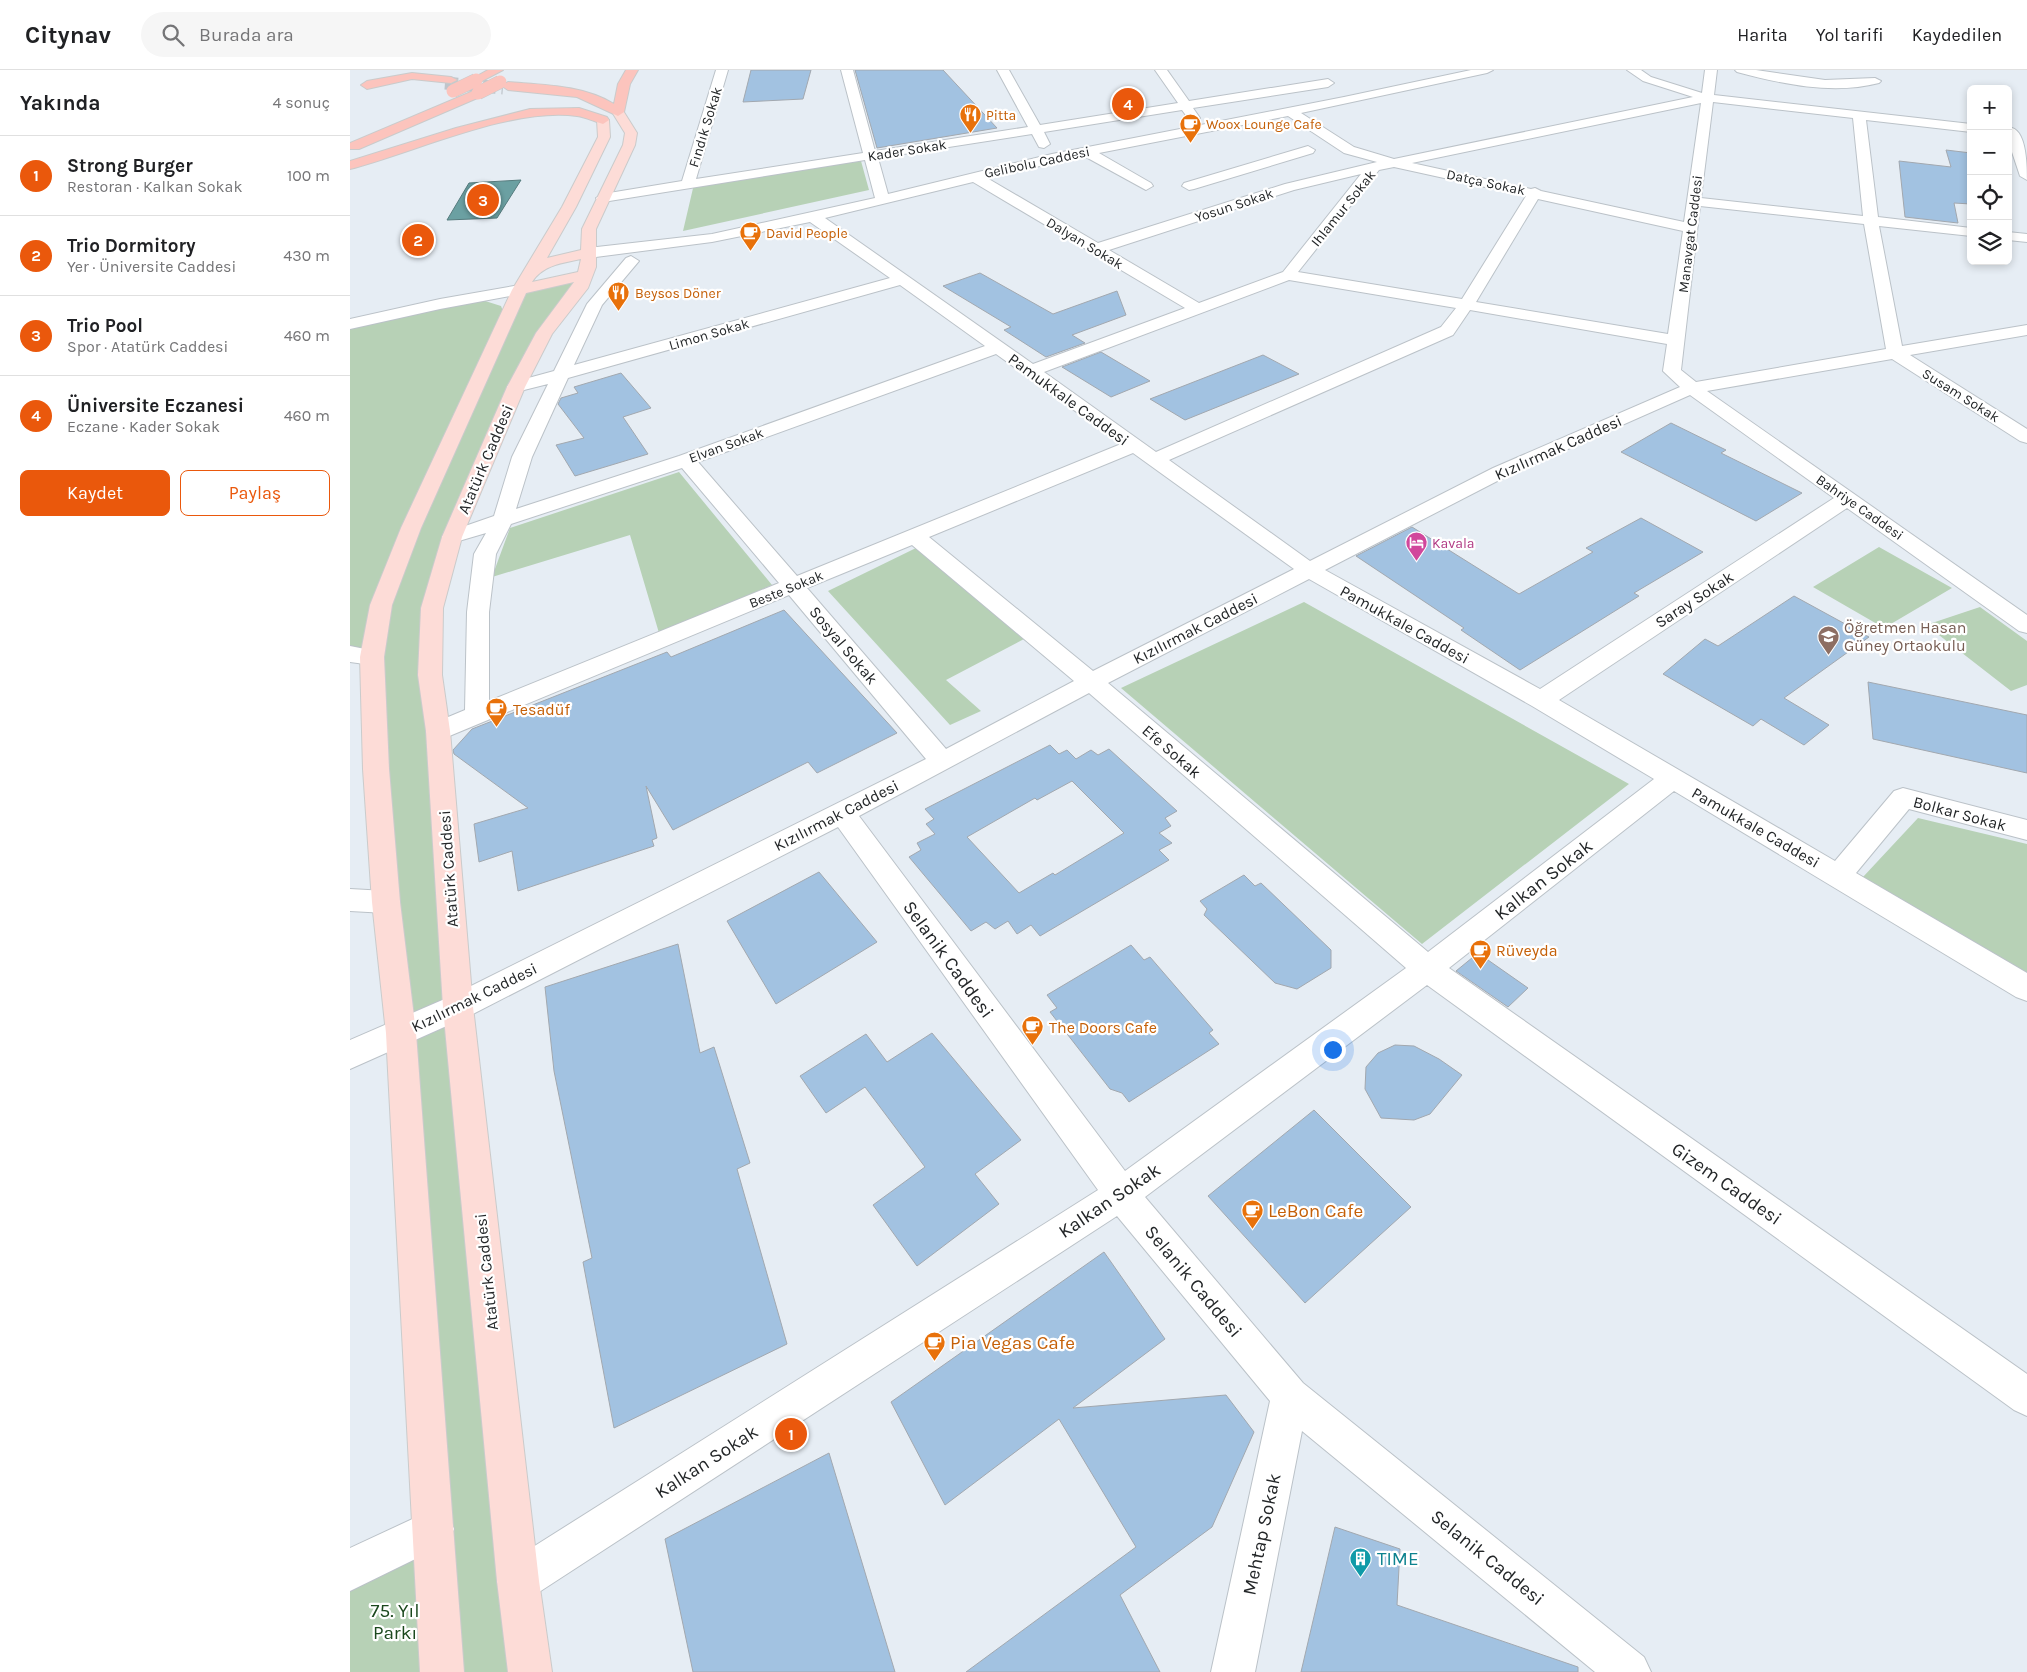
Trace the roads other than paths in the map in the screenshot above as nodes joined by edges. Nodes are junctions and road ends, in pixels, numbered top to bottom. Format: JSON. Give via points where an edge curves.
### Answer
{"nodes":[{"id":1,"x":497,"y":70,"type":"edge"},
{"id":2,"x":626,"y":70,"type":"edge"},
{"id":3,"x":632,"y":70,"type":"edge"},
{"id":4,"x":722,"y":70,"type":"edge"},
{"id":5,"x":847,"y":70,"type":"edge"},
{"id":6,"x":1003,"y":70,"type":"edge"},
{"id":7,"x":1161,"y":70,"type":"edge"},
{"id":8,"x":1487,"y":70,"type":"edge"},
{"id":9,"x":1633,"y":70,"type":"edge"},
{"id":10,"x":1712,"y":70,"type":"edge"},
{"id":11,"x":1741,"y":70,"type":"edge"},
{"id":12,"x":408,"y":72,"type":"edge"},
{"id":13,"x":516,"y":74,"type":"dead end"},
{"id":14,"x":1318,"y":74,"type":"dead end"},
{"id":15,"x":612,"y":78,"type":"dead end"},
{"id":16,"x":1875,"y":81,"type":"dead end"},
{"id":17,"x":1328,"y":83,"type":"junction"},
{"id":18,"x":449,"y":84,"type":"junction"},
{"id":19,"x":592,"y":84,"type":"dead end"},
{"id":20,"x":504,"y":85,"type":"junction"},
{"id":21,"x":477,"y":86,"type":"junction"},
{"id":22,"x":363,"y":87,"type":"dead end"},
{"id":23,"x":546,"y":92,"type":"junction"},
{"id":24,"x":1707,"y":98,"type":"junction"},
{"id":25,"x":1344,"y":101,"type":"junction"},
{"id":26,"x":1184,"y":106,"type":"junction"},
{"id":27,"x":1291,"y":112,"type":"junction"},
{"id":28,"x":1859,"y":115,"type":"junction"},
{"id":29,"x":610,"y":116,"type":"junction"},
{"id":30,"x":502,"y":119,"type":"junction"},
{"id":31,"x":1202,"y":128,"type":"junction"},
{"id":32,"x":1967,"y":128,"type":"edge"},
{"id":33,"x":1036,"y":129,"type":"junction"},
{"id":34,"x":2012,"y":132,"type":"edge"},
{"id":35,"x":2027,"y":134,"type":"edge"},
{"id":36,"x":350,"y":135,"type":"edge"},
{"id":37,"x":2012,"y":137,"type":"edge"},
{"id":38,"x":350,"y":148,"type":"edge"},
{"id":39,"x":1308,"y":150,"type":"dead end"},
{"id":40,"x":1086,"y":151,"type":"junction"},
{"id":41,"x":870,"y":155,"type":"junction"},
{"id":42,"x":1052,"y":158,"type":"junction"},
{"id":43,"x":1394,"y":163,"type":"junction"},
{"id":44,"x":350,"y":165,"type":"edge"},
{"id":45,"x":1374,"y":167,"type":"junction"},
{"id":46,"x":1247,"y":168,"type":"junction"},
{"id":47,"x":973,"y":176,"type":"junction"},
{"id":48,"x":2027,"y":176,"type":"edge"},
{"id":49,"x":688,"y":184,"type":"junction"},
{"id":50,"x":1146,"y":186,"type":"dead end"},
{"id":51,"x":1290,"y":187,"type":"junction"},
{"id":52,"x":1535,"y":192,"type":"junction"},
{"id":53,"x":604,"y":198,"type":"junction"},
{"id":54,"x":882,"y":199,"type":"junction"},
{"id":55,"x":1694,"y":201,"type":"junction"},
{"id":56,"x":1232,"y":206,"type":"junction"},
{"id":57,"x":813,"y":216,"type":"junction"},
{"id":58,"x":1871,"y":222,"type":"junction"},
{"id":59,"x":1690,"y":228,"type":"junction"},
{"id":60,"x":1967,"y":232,"type":"edge"},
{"id":61,"x":2012,"y":236,"type":"edge"},
{"id":62,"x":712,"y":238,"type":"junction"},
{"id":63,"x":2027,"y":238,"type":"edge"},
{"id":64,"x":1095,"y":249,"type":"junction"},
{"id":65,"x":631,"y":261,"type":"junction"},
{"id":66,"x":586,"y":264,"type":"junction"},
{"id":67,"x":533,"y":269,"type":"junction"},
{"id":68,"x":1288,"y":276,"type":"junction"},
{"id":69,"x":901,"y":280,"type":"junction"},
{"id":70,"x":520,"y":290,"type":"junction"},
{"id":71,"x":440,"y":304,"type":"junction"},
{"id":72,"x":1466,"y":305,"type":"junction"},
{"id":73,"x":1197,"y":308,"type":"junction"},
{"id":74,"x":350,"y":324,"type":"edge"},
{"id":75,"x":2027,"y":330,"type":"edge"},
{"id":76,"x":1676,"y":340,"type":"junction"},
{"id":77,"x":998,"y":346,"type":"junction"},
{"id":78,"x":1895,"y":354,"type":"junction"},
{"id":79,"x":1031,"y":371,"type":"junction"},
{"id":80,"x":562,"y":375,"type":"junction"},
{"id":81,"x":516,"y":387,"type":"junction"},
{"id":82,"x":1692,"y":388,"type":"junction"},
{"id":83,"x":2027,"y":437,"type":"edge"},
{"id":84,"x":1133,"y":446,"type":"junction"},
{"id":85,"x":686,"y":460,"type":"junction"},
{"id":86,"x":1153,"y":460,"type":"junction"},
{"id":87,"x":1848,"y":498,"type":"junction"},
{"id":88,"x":503,"y":520,"type":"junction"},
{"id":89,"x":914,"y":536,"type":"junction"},
{"id":90,"x":452,"y":537,"type":"junction"},
{"id":91,"x":1309,"y":570,"type":"junction"},
{"id":92,"x":793,"y":586,"type":"junction"},
{"id":93,"x":2027,"y":626,"type":"edge"},
{"id":94,"x":361,"y":656,"type":"edge"},
{"id":95,"x":1090,"y":682,"type":"junction"},
{"id":96,"x":1541,"y":700,"type":"junction"},
{"id":97,"x":477,"y":715,"type":"junction"},
{"id":98,"x":438,"y":732,"type":"junction"},
{"id":99,"x":943,"y":762,"type":"junction"},
{"id":100,"x":1672,"y":779,"type":"junction"},
{"id":101,"x":842,"y":812,"type":"junction"},
{"id":102,"x":2027,"y":830,"type":"edge"},
{"id":103,"x":1838,"y":876,"type":"junction"},
{"id":104,"x":350,"y":900,"type":"edge"},
{"id":105,"x":386,"y":902,"type":"junction"},
{"id":106,"x":1427,"y":969,"type":"junction"},
{"id":107,"x":2027,"y":988,"type":"edge"},
{"id":108,"x":458,"y":1006,"type":"junction"},
{"id":109,"x":401,"y":1033,"type":"junction"},
{"id":110,"x":350,"y":1056,"type":"edge"},
{"id":111,"x":1121,"y":1194,"type":"junction"},
{"id":112,"x":1290,"y":1396,"type":"junction"},
{"id":113,"x":2027,"y":1397,"type":"edge"},
{"id":114,"x":434,"y":1529,"type":"junction"},
{"id":115,"x":350,"y":1570,"type":"edge"},
{"id":116,"x":518,"y":1581,"type":"junction"},
{"id":117,"x":442,"y":1672,"type":"edge"},
{"id":118,"x":530,"y":1672,"type":"edge"},
{"id":119,"x":1233,"y":1672,"type":"edge"},
{"id":120,"x":1629,"y":1672,"type":"edge"}],
"edges":[{"from":1,"to":21,"type":"highway"},
{"from":2,"to":15,"type":"highway"},
{"from":3,"to":29,"type":"highway"},
{"from":4,"to":49,"type":"street","name":"Fındık Sokak"},
{"from":5,"to":41,"type":"street"},
{"from":6,"to":33,"type":"street"},
{"from":7,"to":26,"type":"street"},
{"from":8,"to":25,"type":"street","name":"Gelibolu Caddesi"},
{"from":9,"to":24,"type":"street","via":[[1647,79]]},
{"from":10,"to":24,"type":"street","name":"Manavgat Caddesi"},
{"from":11,"to":16,"type":"street","via":[[1826,83]]},
{"from":12,"to":18,"type":"highway","via":[[416,80]]},
{"from":12,"to":22,"type":"highway"},
{"from":13,"to":20,"type":"highway"},
{"from":14,"to":17,"type":"street"},
{"from":17,"to":25,"type":"street"},
{"from":17,"to":26,"type":"street","name":"Kader Sokak"},
{"from":18,"to":21,"type":"highway","bridge":true},
{"from":18,"to":36,"type":"highway"},
{"from":19,"to":23,"type":"highway"},
{"from":20,"to":21,"type":"highway","bridge":true},
{"from":20,"to":23,"type":"highway"},
{"from":21,"to":38,"type":"highway"},
{"from":23,"to":29,"type":"highway"},
{"from":23,"to":29,"type":"highway","via":[[589,97]]},
{"from":23,"to":30,"type":"highway"},
{"from":24,"to":28,"type":"street"},
{"from":24,"to":43,"type":"street","name":"Ihlamur Sokak"},
{"from":24,"to":55,"type":"street","name":"Manavgat Caddesi"},
{"from":25,"to":27,"type":"street","name":"Gelibolu Caddesi"},
{"from":26,"to":31,"type":"street"},
{"from":26,"to":33,"type":"street","name":"Kader Sokak"},
{"from":27,"to":31,"type":"street","name":"Gelibolu Caddesi"},
{"from":27,"to":43,"type":"street","name":"Datça Sokak","via":[[1349,150]]},
{"from":28,"to":32,"type":"street"},
{"from":28,"to":58,"type":"street"},
{"from":29,"to":30,"type":"highway","via":[[562,111]]},
{"from":29,"to":53,"type":"main road","name":"Atatürk Caddesi","via":[[630,133],[629,144]]},
{"from":29,"to":67,"type":"main road","via":[[604,137],[569,207]]},
{"from":30,"to":44,"type":"highway"},
{"from":31,"to":40,"type":"street","name":"Gelibolu Caddesi"},
{"from":33,"to":41,"type":"street","name":"Kader Sokak"},
{"from":33,"to":42,"type":"street"},
{"from":34,"to":35,"type":"street"},
{"from":37,"to":48,"type":"street"},
{"from":39,"to":46,"type":"street"},
{"from":40,"to":42,"type":"street","name":"Gelibolu Caddesi"},
{"from":40,"to":50,"type":"street"},
{"from":41,"to":49,"type":"street","name":"Kader Sokak"},
{"from":41,"to":54,"type":"street"},
{"from":42,"to":47,"type":"street","name":"Gelibolu Caddesi"},
{"from":43,"to":45,"type":"street","name":"Ihlamur Sokak"},
{"from":43,"to":52,"type":"street","name":"Datça Sokak"},
{"from":45,"to":51,"type":"street","name":"Yosun Sokak"},
{"from":45,"to":68,"type":"street","name":"Ihlamur Sokak"},
{"from":46,"to":51,"type":"street"},
{"from":46,"to":56,"type":"street","via":[[1189,186]]},
{"from":47,"to":54,"type":"street","name":"Gelibolu Caddesi"},
{"from":47,"to":64,"type":"street","name":"Dalyan Sokak"},
{"from":49,"to":53,"type":"street","name":"Kader Sokak"},
{"from":51,"to":56,"type":"street","name":"Yosun Sokak"},
{"from":52,"to":59,"type":"street","name":"Datça Sokak"},
{"from":52,"to":72,"type":"street"},
{"from":53,"to":66,"type":"main road","name":"Atatürk Caddesi","via":[[589,229]]},
{"from":54,"to":57,"type":"street","name":"Gelibolu Caddesi"},
{"from":55,"to":58,"type":"street"},
{"from":55,"to":59,"type":"street","name":"Manavgat Caddesi"},
{"from":56,"to":64,"type":"street","name":"Yosun Sokak"},
{"from":57,"to":62,"type":"street","name":"Gelibolu Caddesi"},
{"from":57,"to":69,"type":"street","name":"Pamukkale Caddesi"},
{"from":58,"to":60,"type":"street"},
{"from":58,"to":78,"type":"street"},
{"from":59,"to":76,"type":"street","name":"Manavgat Caddesi"},
{"from":61,"to":63,"type":"street"},
{"from":62,"to":65,"type":"street"},
{"from":62,"to":66,"type":"street","name":"Gelibolu Caddesi"},
{"from":64,"to":73,"type":"street","name":"Dalyan Sokak"},
{"from":65,"to":66,"type":"street"},
{"from":65,"to":80,"type":"street","via":[[595,304]]},
{"from":66,"to":67,"type":"main road","via":[[564,257]]},
{"from":66,"to":70,"type":"main road"},
{"from":66,"to":81,"type":"main road","name":"Atatürk Caddesi","via":[[580,288],[544,333]]},
{"from":67,"to":70,"type":"main road"},
{"from":67,"to":71,"type":"street","via":[[484,291]]},
{"from":68,"to":72,"type":"street"},
{"from":68,"to":73,"type":"street"},
{"from":69,"to":77,"type":"street","name":"Pamukkale Caddesi"},
{"from":69,"to":80,"type":"street","name":"Limon Sokak"},
{"from":70,"to":71,"type":"street"},
{"from":70,"to":94,"type":"main road","via":[[411,528]]},
{"from":71,"to":74,"type":"street"},
{"from":72,"to":76,"type":"street"},
{"from":72,"to":86,"type":"street","via":[[1447,331]]},
{"from":73,"to":79,"type":"street"},
{"from":75,"to":78,"type":"street","name":"Kızılırmak Caddesi"},
{"from":76,"to":82,"type":"street","name":"Manavgat Caddesi","via":[[1672,371]]},
{"from":77,"to":79,"type":"street","name":"Pamukkale Caddesi"},
{"from":77,"to":85,"type":"street","name":"Elvan Sokak"},
{"from":78,"to":82,"type":"street","name":"Kızılırmak Caddesi"},
{"from":78,"to":83,"type":"street","name":"Susam Sokak"},
{"from":79,"to":84,"type":"street","name":"Pamukkale Caddesi"},
{"from":80,"to":81,"type":"street","name":"Limon Sokak"},
{"from":80,"to":88,"type":"street","via":[[522,457]]},
{"from":81,"to":90,"type":"main road","name":"Atatürk Caddesi"},
{"from":82,"to":87,"type":"street","name":"Bahriye Caddesi"},
{"from":82,"to":91,"type":"street","name":"Kızılırmak Caddesi","via":[[1500,472]]},
{"from":84,"to":86,"type":"street","name":"Pamukkale Caddesi"},
{"from":84,"to":89,"type":"street","name":"Beste Sokak"},
{"from":85,"to":88,"type":"street","name":"Elvan Sokak"},
{"from":85,"to":92,"type":"street","name":"Sosyal Sokak"},
{"from":86,"to":91,"type":"street","name":"Pamukkale Caddesi"},
{"from":87,"to":93,"type":"street","name":"Bahriye Caddesi"},
{"from":87,"to":96,"type":"street","name":"Saray Sokak"},
{"from":88,"to":90,"type":"street","name":"Elvan Sokak"},
{"from":88,"to":97,"type":"street","via":[[485,554],[479,602]]},
{"from":89,"to":92,"type":"street","name":"Beste Sokak"},
{"from":89,"to":95,"type":"street","name":"Efe Sokak"},
{"from":90,"to":98,"type":"main road","name":"Atatürk Caddesi","via":[[432,608],[430,675]]},
{"from":91,"to":95,"type":"street","name":"Kızılırmak Caddesi"},
{"from":91,"to":96,"type":"street","name":"Pamukkale Caddesi"},
{"from":92,"to":97,"type":"street","name":"Beste Sokak"},
{"from":92,"to":99,"type":"street","name":"Sosyal Sokak"},
{"from":94,"to":105,"type":"main road","via":[[376,769]]},
{"from":95,"to":99,"type":"street","name":"Kızılırmak Caddesi"},
{"from":95,"to":106,"type":"street","name":"Efe Sokak"},
{"from":96,"to":100,"type":"street","name":"Pamukkale Caddesi"},
{"from":97,"to":98,"type":"street","name":"Beste Sokak"},
{"from":98,"to":108,"type":"main road","name":"Atatürk Caddesi"},
{"from":99,"to":101,"type":"street","name":"Kızılırmak Caddesi"},
{"from":100,"to":103,"type":"street","name":"Pamukkale Caddesi"},
{"from":100,"to":106,"type":"street","name":"Kalkan Sokak"},
{"from":101,"to":108,"type":"street","name":"Kızılırmak Caddesi"},
{"from":101,"to":111,"type":"street","name":"Selanik Caddesi"},
{"from":102,"to":103,"type":"street","name":"Bolkar Sokak","via":[[1903,798]]},
{"from":103,"to":107,"type":"street","name":"Pamukkale Caddesi"},
{"from":104,"to":105,"type":"street"},
{"from":105,"to":109,"type":"main road"},
{"from":106,"to":111,"type":"street","name":"Kalkan Sokak"},
{"from":106,"to":113,"type":"street","name":"Gizem Caddesi"},
{"from":108,"to":109,"type":"street","name":"Kızılırmak Caddesi"},
{"from":108,"to":116,"type":"main road","name":"Atatürk Caddesi"},
{"from":109,"to":110,"type":"street","name":"Kızılırmak Caddesi"},
{"from":109,"to":114,"type":"main road"},
{"from":111,"to":112,"type":"street","name":"Selanik Caddesi"},
{"from":111,"to":116,"type":"street","name":"Kalkan Sokak"},
{"from":112,"to":119,"type":"street","name":"Mehtap Sokak"},
{"from":112,"to":120,"type":"street","name":"Selanik Caddesi"},
{"from":114,"to":115,"type":"street"},
{"from":114,"to":117,"type":"main road"},
{"from":116,"to":118,"type":"main road","name":"Atatürk Caddesi"}]}
